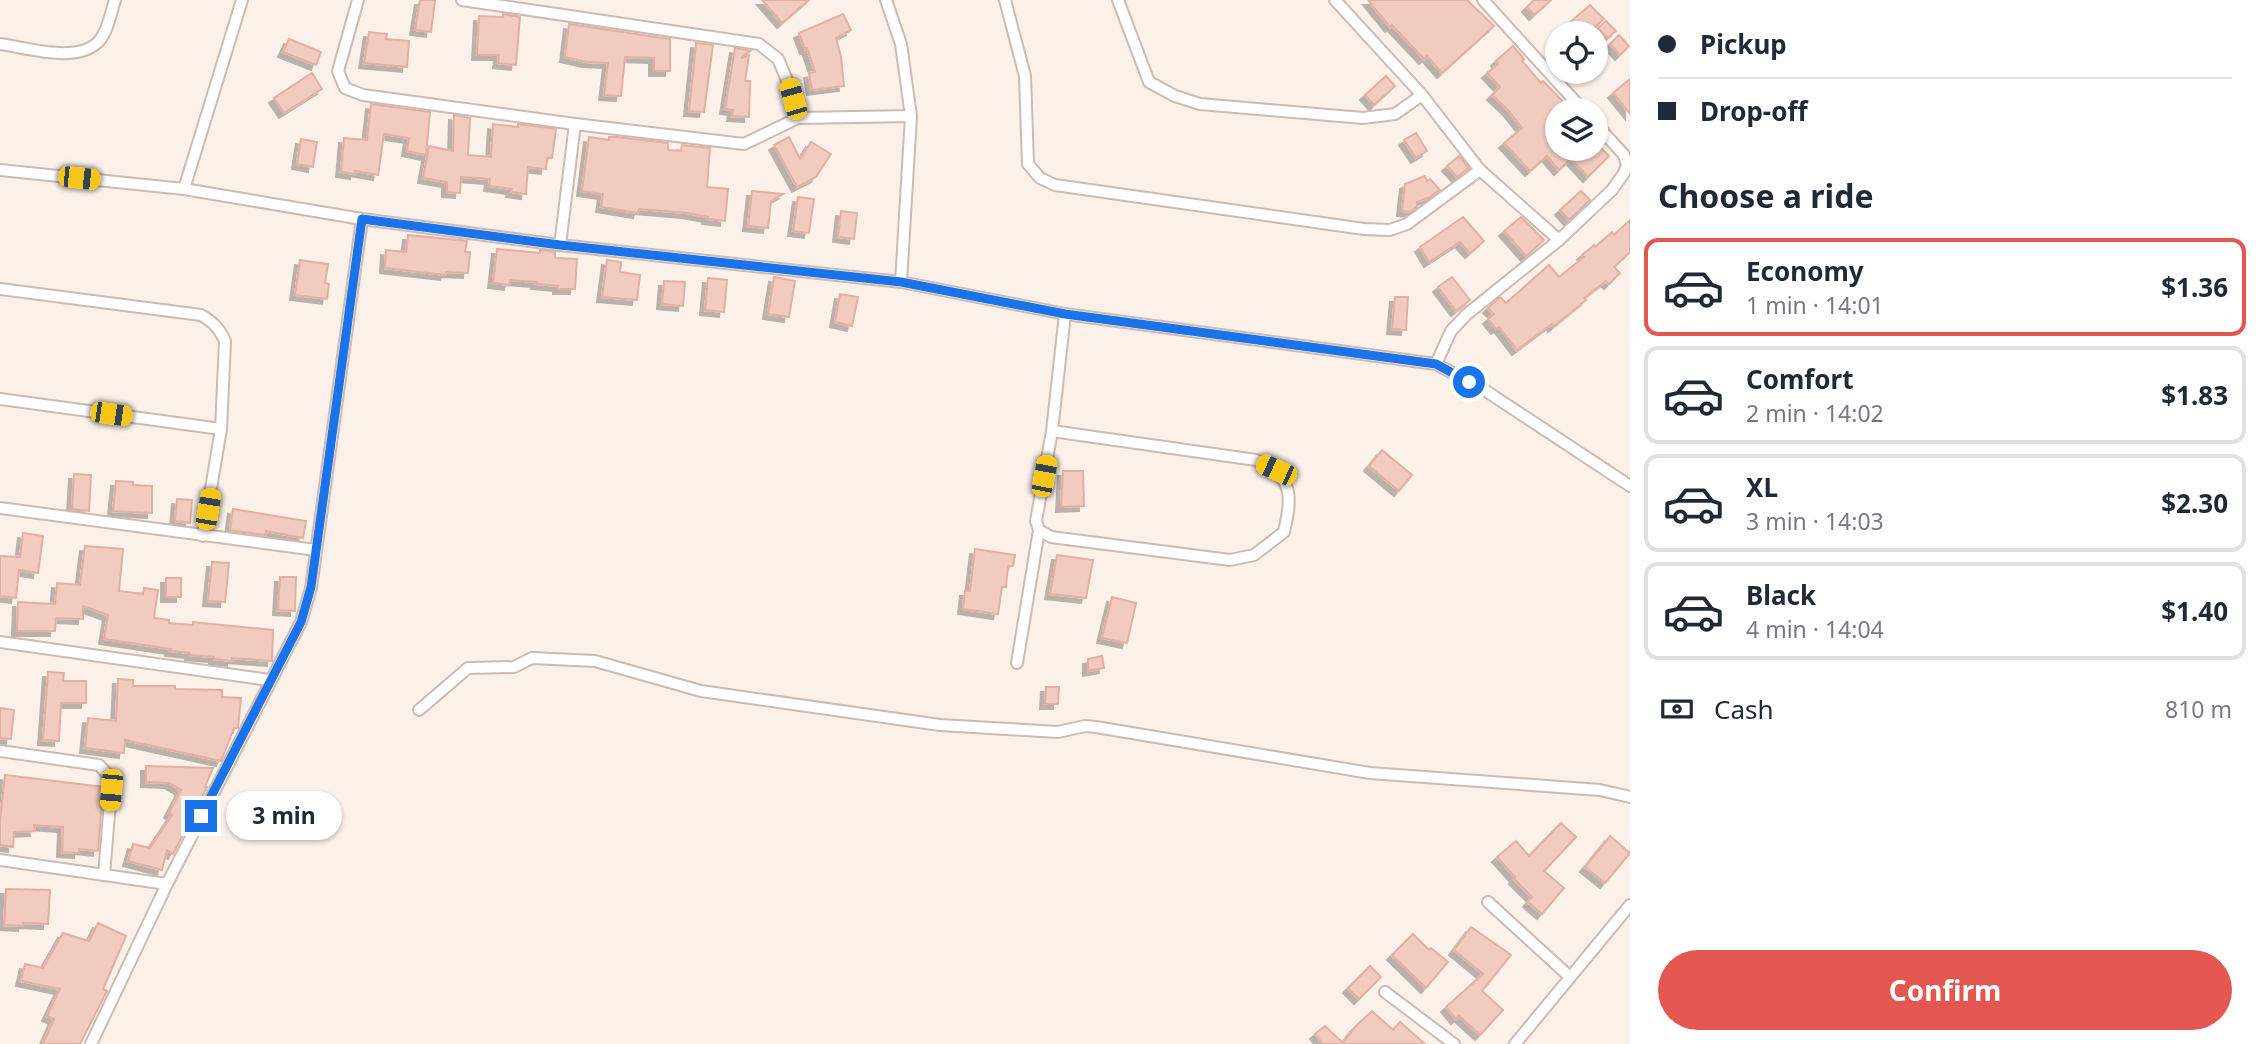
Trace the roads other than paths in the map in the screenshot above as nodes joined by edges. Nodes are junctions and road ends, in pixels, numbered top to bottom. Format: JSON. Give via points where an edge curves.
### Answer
{"nodes":[{"id":1,"x":115,"y":0,"type":"edge"},
{"id":2,"x":242,"y":0,"type":"edge"},
{"id":3,"x":358,"y":0,"type":"edge"},
{"id":4,"x":462,"y":0,"type":"edge"},
{"id":5,"x":886,"y":0,"type":"edge"},
{"id":6,"x":1005,"y":0,"type":"edge"},
{"id":7,"x":1118,"y":0,"type":"edge"},
{"id":8,"x":1335,"y":0,"type":"edge"},
{"id":9,"x":1483,"y":0,"type":"edge"},
{"id":10,"x":0,"y":44,"type":"edge"},
{"id":11,"x":1422,"y":94,"type":"junction"},
{"id":12,"x":1572,"y":98,"type":"edge"},
{"id":13,"x":911,"y":116,"type":"junction"},
{"id":14,"x":798,"y":118,"type":"junction"},
{"id":15,"x":575,"y":124,"type":"junction"},
{"id":16,"x":1608,"y":137,"type":"edge"},
{"id":17,"x":0,"y":170,"type":"edge"},
{"id":18,"x":1480,"y":170,"type":"junction"},
{"id":19,"x":184,"y":189,"type":"junction"},
{"id":20,"x":362,"y":219,"type":"junction"},
{"id":21,"x":1559,"y":240,"type":"junction"},
{"id":22,"x":560,"y":245,"type":"junction"},
{"id":23,"x":901,"y":282,"type":"junction"},
{"id":24,"x":0,"y":289,"type":"edge"},
{"id":25,"x":1065,"y":314,"type":"junction"},
{"id":26,"x":1436,"y":364,"type":"junction"},
{"id":27,"x":0,"y":399,"type":"edge"},
{"id":28,"x":221,"y":429,"type":"junction"},
{"id":29,"x":1052,"y":430,"type":"junction"},
{"id":30,"x":1630,"y":486,"type":"edge"},
{"id":31,"x":0,"y":508,"type":"edge"},
{"id":32,"x":1040,"y":530,"type":"junction"},
{"id":33,"x":203,"y":536,"type":"junction"},
{"id":34,"x":316,"y":550,"type":"junction"},
{"id":35,"x":0,"y":642,"type":"edge"},
{"id":36,"x":1017,"y":663,"type":"dead end"},
{"id":37,"x":270,"y":680,"type":"junction"},
{"id":38,"x":419,"y":710,"type":"dead end"},
{"id":39,"x":0,"y":751,"type":"edge"},
{"id":40,"x":1630,"y":797,"type":"edge"},
{"id":41,"x":0,"y":860,"type":"edge"},
{"id":42,"x":104,"y":875,"type":"junction"},
{"id":43,"x":167,"y":884,"type":"junction"},
{"id":44,"x":1488,"y":902,"type":"dead end"},
{"id":45,"x":1630,"y":905,"type":"edge"},
{"id":46,"x":1570,"y":977,"type":"junction"},
{"id":47,"x":1385,"y":992,"type":"dead end"},
{"id":48,"x":91,"y":1044,"type":"edge"},
{"id":49,"x":1454,"y":1044,"type":"edge"},
{"id":50,"x":1515,"y":1044,"type":"edge"}],
"edges":[{"from":1,"to":10,"type":"street","via":[[102,39],[87,51],[69,54]]},
{"from":2,"to":19,"type":"street"},
{"from":3,"to":15,"type":"street","via":[[338,71],[345,88],[363,95]]},
{"from":4,"to":14,"type":"street","via":[[759,44],[778,59]]},
{"from":5,"to":13,"type":"street","via":[[901,44]]},
{"from":6,"to":18,"type":"street","via":[[1025,76],[1028,164],[1040,178],[1055,184],[1390,230],[1407,224]]},
{"from":7,"to":11,"type":"street","via":[[1149,82],[1200,104],[1363,118],[1395,114]]},
{"from":8,"to":11,"type":"street"},
{"from":9,"to":12,"type":"street"},
{"from":11,"to":18,"type":"street"},
{"from":13,"to":14,"type":"street"},
{"from":13,"to":23,"type":"street"},
{"from":14,"to":15,"type":"street","via":[[744,144]]},
{"from":15,"to":22,"type":"street"},
{"from":16,"to":21,"type":"street","via":[[1624,155],[1624,173]]},
{"from":17,"to":19,"type":"street"},
{"from":18,"to":21,"type":"street"},
{"from":19,"to":20,"type":"street"},
{"from":20,"to":22,"type":"street"},
{"from":20,"to":34,"type":"street"},
{"from":21,"to":26,"type":"street","via":[[1466,315],[1451,331]]},
{"from":22,"to":23,"type":"street"},
{"from":23,"to":25,"type":"street"},
{"from":24,"to":28,"type":"street","via":[[201,315],[213,322],[225,341]]},
{"from":25,"to":26,"type":"street"},
{"from":25,"to":29,"type":"street"},
{"from":26,"to":30,"type":"street","via":[[1486,391]]},
{"from":27,"to":28,"type":"street"},
{"from":28,"to":33,"type":"street"},
{"from":29,"to":32,"type":"street","via":[[1036,521]]},
{"from":29,"to":32,"type":"street","via":[[1256,460],[1276,470],[1290,503],[1284,533],[1254,555],[1230,560],[1051,537]]},
{"from":31,"to":33,"type":"street"},
{"from":32,"to":36,"type":"street"},
{"from":33,"to":34,"type":"street"},
{"from":34,"to":37,"type":"street","via":[[301,622]]},
{"from":35,"to":37,"type":"street"},
{"from":37,"to":43,"type":"street"},
{"from":38,"to":40,"type":"street","via":[[468,668],[514,667],[532,658],[595,660],[701,691],[940,725],[1058,732],[1096,727],[1370,772],[1600,790]]},
{"from":39,"to":42,"type":"street","via":[[99,765],[109,776]]},
{"from":41,"to":42,"type":"street"},
{"from":42,"to":43,"type":"street"},
{"from":43,"to":48,"type":"street"},
{"from":44,"to":46,"type":"street"},
{"from":45,"to":46,"type":"street"},
{"from":46,"to":50,"type":"street"},
{"from":47,"to":49,"type":"street"}]}
